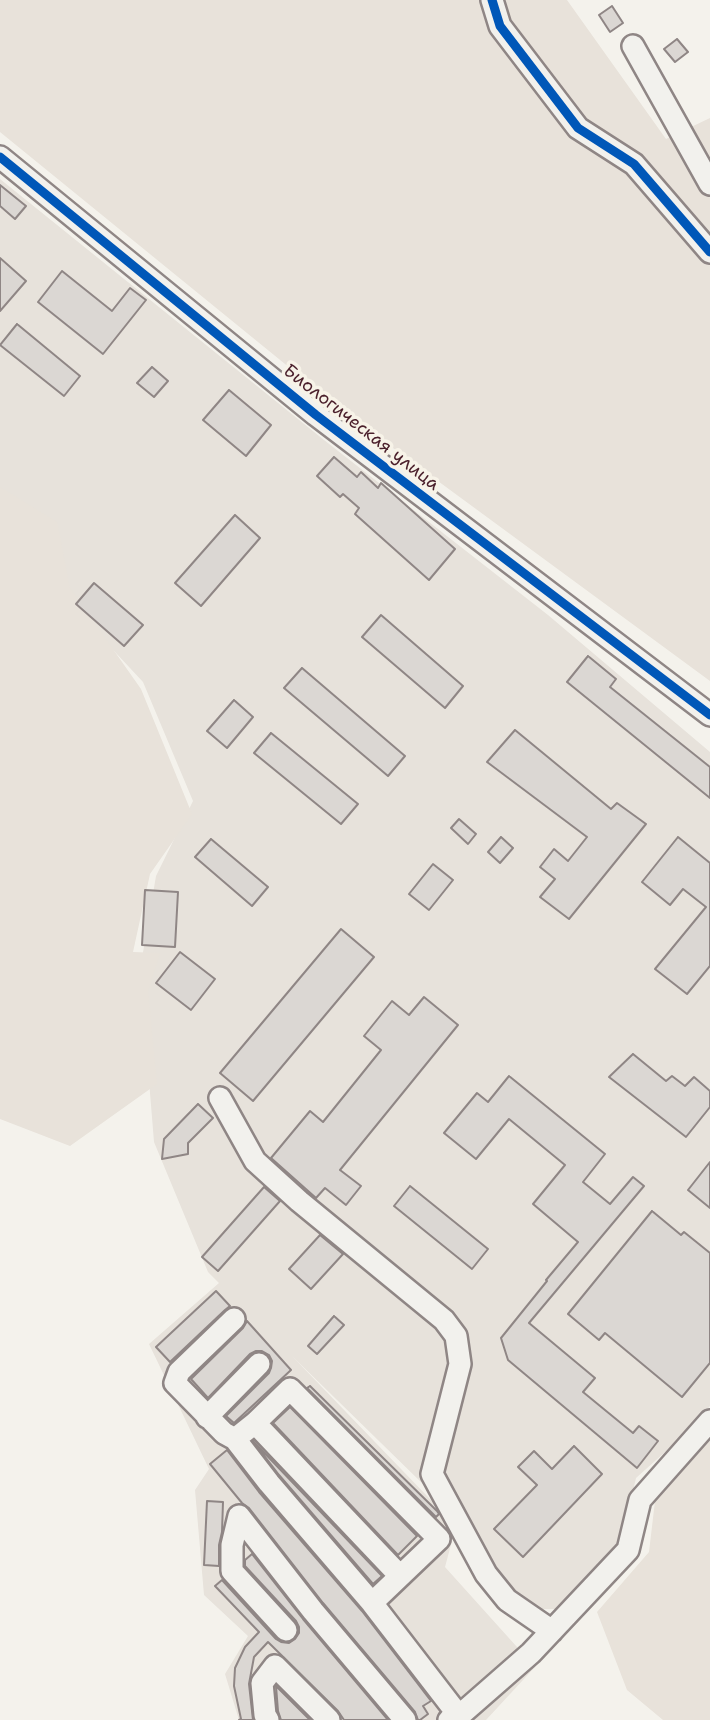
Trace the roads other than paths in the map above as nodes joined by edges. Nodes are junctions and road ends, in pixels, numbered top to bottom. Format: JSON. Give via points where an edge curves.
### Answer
{"nodes":[{"id":1,"x":492,"y":0,"type":"edge"},
{"id":2,"x":633,"y":46,"type":"dead end"},
{"id":3,"x":0,"y":157,"type":"edge"},
{"id":4,"x":710,"y":184,"type":"edge"},
{"id":5,"x":710,"y":252,"type":"edge"},
{"id":6,"x":710,"y":715,"type":"edge"},
{"id":7,"x":220,"y":1098,"type":"dead end"},
{"id":8,"x":234,"y":1319,"type":"dead end"},
{"id":9,"x":259,"y":1364,"type":"dead end"},
{"id":10,"x":207,"y":1417,"type":"junction"},
{"id":11,"x":710,"y":1421,"type":"edge"},
{"id":12,"x":255,"y":1423,"type":"junction"},
{"id":13,"x":235,"y":1440,"type":"junction"},
{"id":14,"x":400,"y":1576,"type":"junction"},
{"id":15,"x":372,"y":1603,"type":"junction"},
{"id":16,"x":286,"y":1630,"type":"dead end"},
{"id":17,"x":551,"y":1631,"type":"junction"},
{"id":18,"x":456,"y":1719,"type":"edge"},
{"id":19,"x":268,"y":1720,"type":"edge"},
{"id":20,"x":329,"y":1720,"type":"edge"},
{"id":21,"x":405,"y":1720,"type":"edge"}],
"edges":[{"from":1,"to":5,"type":"street","via":[[500,26],[578,128],[634,164]]},
{"from":2,"to":4,"type":"street"},
{"from":3,"to":6,"type":"street","name":"Биологическая улица","via":[[316,415]]},
{"from":7,"to":17,"type":"street","via":[[255,1161],[444,1320],[456,1336],[460,1364],[432,1474],[486,1574],[507,1600]]},
{"from":8,"to":10,"type":"street","via":[[179,1373],[176,1383]]},
{"from":9,"to":10,"type":"street"},
{"from":10,"to":13,"type":"street"},
{"from":11,"to":17,"type":"street","via":[[639,1500],[628,1550]]},
{"from":12,"to":13,"type":"street"},
{"from":12,"to":14,"type":"street"},
{"from":12,"to":14,"type":"street","via":[[290,1389],[439,1539]]},
{"from":13,"to":15,"type":"street"},
{"from":14,"to":15,"type":"street"},
{"from":15,"to":18,"type":"street"},
{"from":16,"to":21,"type":"street","via":[[232,1571],[239,1516]]},
{"from":17,"to":18,"type":"street"},
{"from":19,"to":20,"type":"street","via":[[262,1683],[275,1666]]}]}
